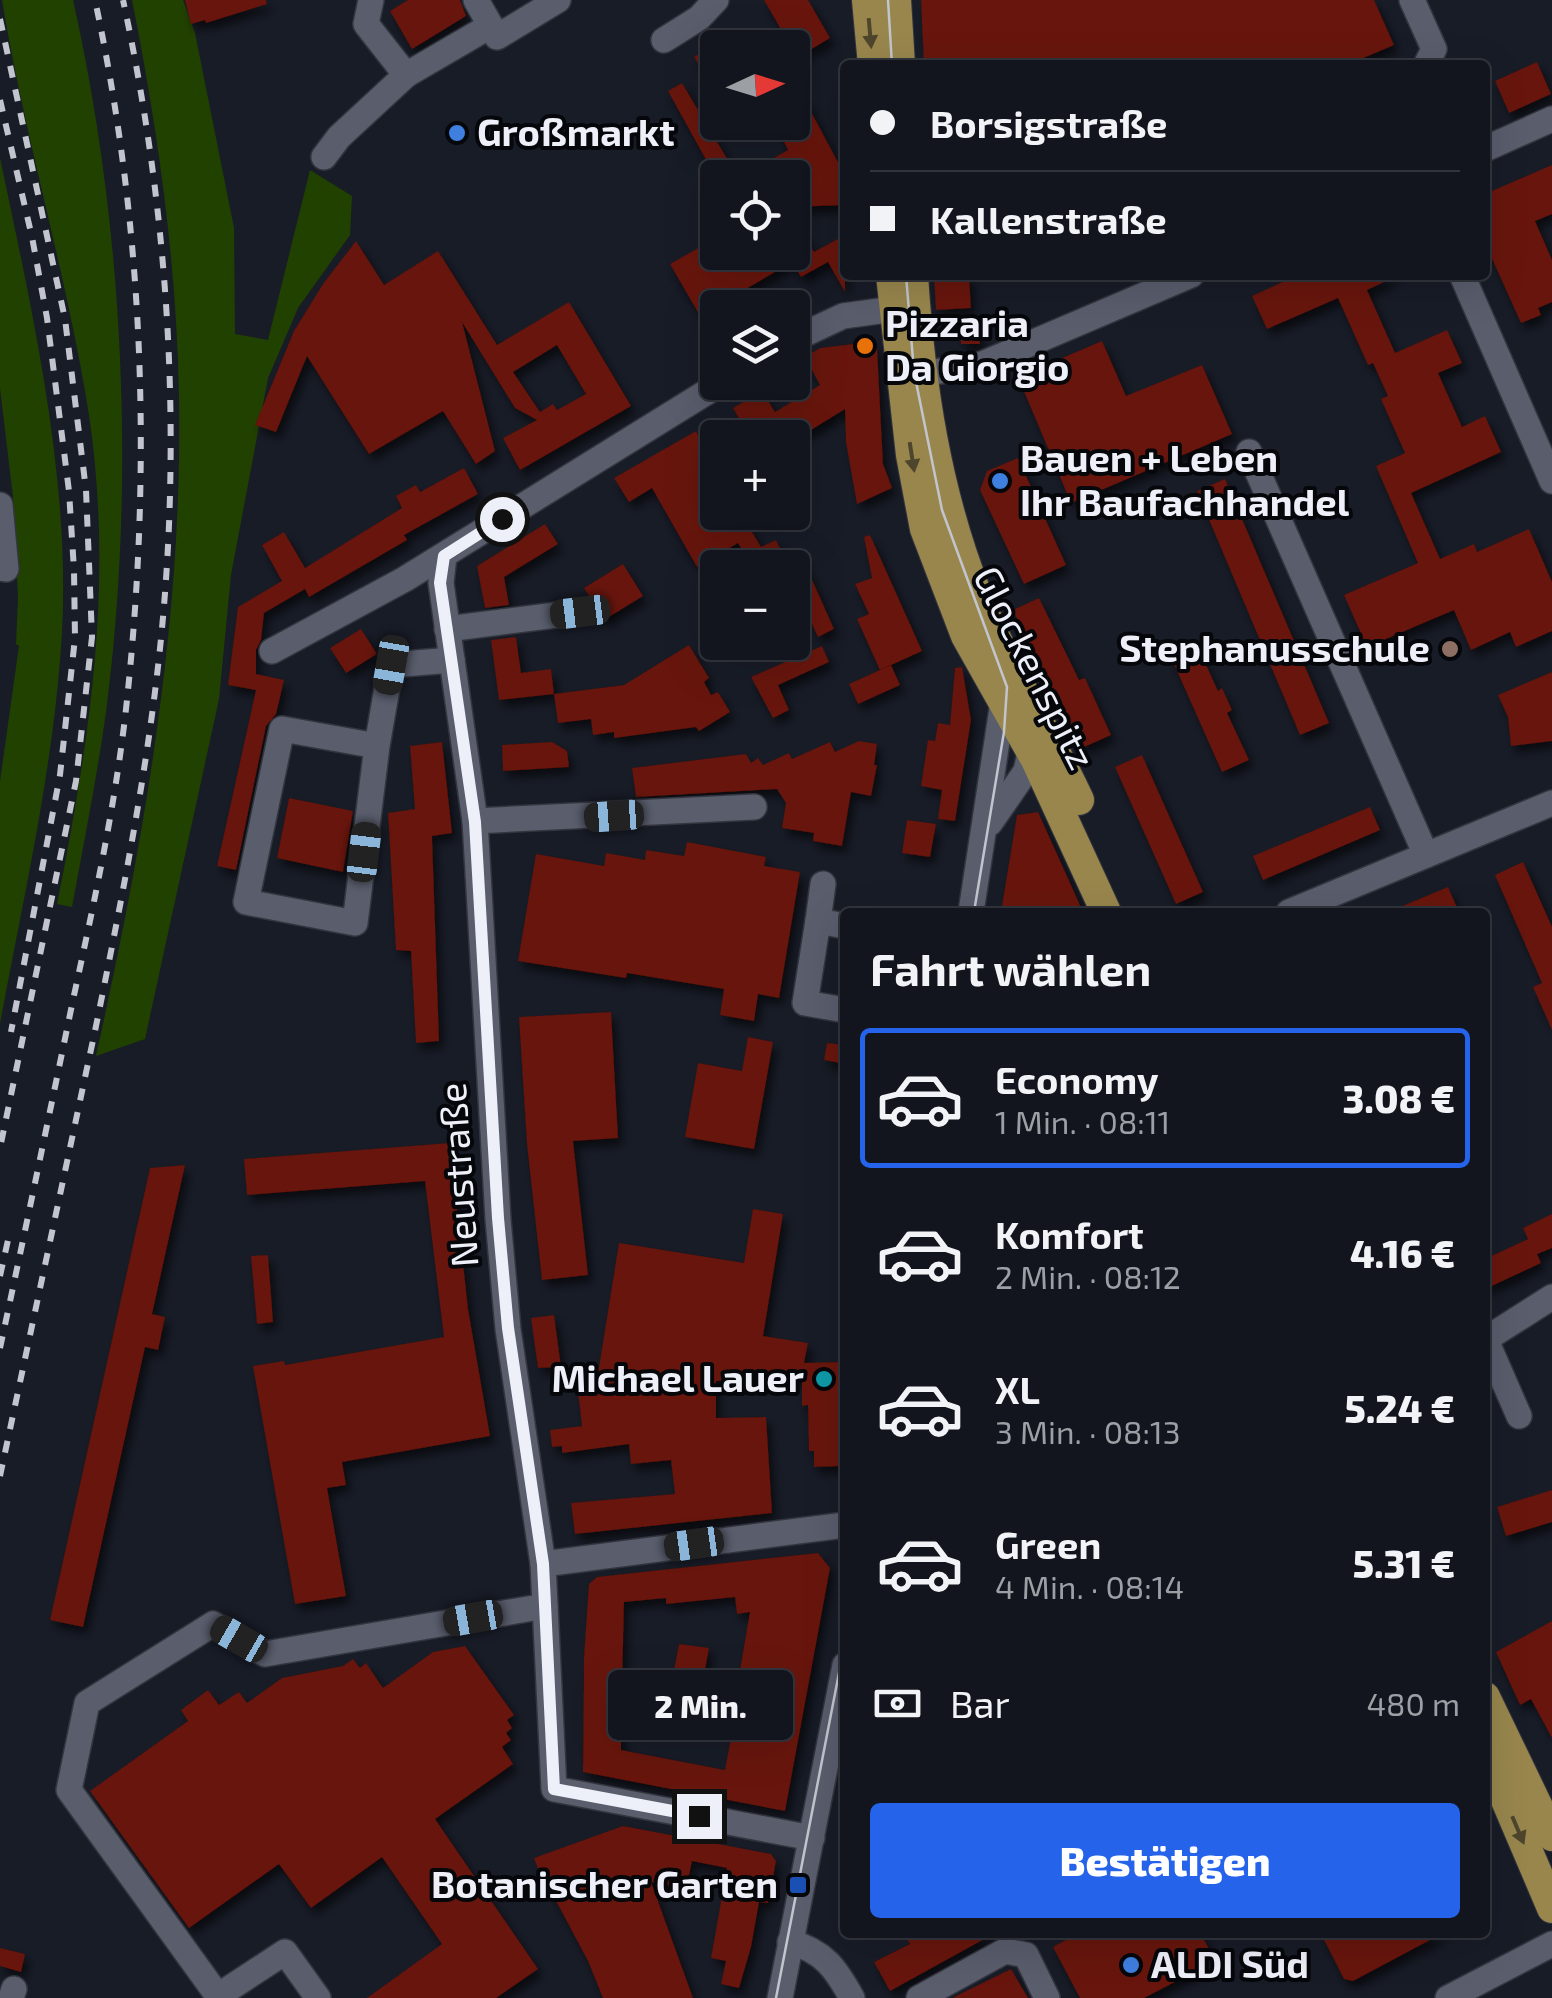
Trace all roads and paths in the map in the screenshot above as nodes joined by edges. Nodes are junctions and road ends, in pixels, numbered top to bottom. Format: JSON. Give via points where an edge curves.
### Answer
{"nodes":[{"id":1,"x":371,"y":0,"type":"edge"},
{"id":2,"x":476,"y":0,"type":"edge"},
{"id":3,"x":558,"y":0,"type":"edge"},
{"id":4,"x":716,"y":0,"type":"edge"},
{"id":5,"x":868,"y":0,"type":"edge"},
{"id":6,"x":896,"y":0,"type":"edge"},
{"id":7,"x":1412,"y":0,"type":"edge"},
{"id":8,"x":490,"y":26,"type":"junction"},
{"id":9,"x":664,"y":40,"type":"dead end"},
{"id":10,"x":873,"y":60,"type":"edge"},
{"id":11,"x":900,"y":60,"type":"edge"},
{"id":12,"x":1428,"y":60,"type":"edge"},
{"id":13,"x":406,"y":75,"type":"junction"},
{"id":14,"x":1552,"y":119,"type":"edge"},
{"id":15,"x":1490,"y":146,"type":"edge"},
{"id":16,"x":324,"y":157,"type":"dead end"},
{"id":17,"x":892,"y":280,"type":"edge"},
{"id":18,"x":913,"y":280,"type":"edge"},
{"id":19,"x":1179,"y":280,"type":"edge"},
{"id":20,"x":1464,"y":280,"type":"edge"},
{"id":21,"x":894,"y":309,"type":"junction"},
{"id":22,"x":810,"y":332,"type":"edge"},
{"id":23,"x":910,"y":367,"type":"junction"},
{"id":24,"x":700,"y":396,"type":"edge"},
{"id":25,"x":1249,"y":452,"type":"dead end"},
{"id":26,"x":1552,"y":481,"type":"edge"},
{"id":27,"x":0,"y":504,"type":"edge"},
{"id":28,"x":444,"y":556,"type":"junction"},
{"id":29,"x":0,"y":568,"type":"edge"},
{"id":30,"x":580,"y":612,"type":"dead end"},
{"id":31,"x":447,"y":629,"type":"junction"},
{"id":32,"x":272,"y":652,"type":"dead end"},
{"id":33,"x":452,"y":660,"type":"junction"},
{"id":34,"x":1013,"y":695,"type":"junction"},
{"id":35,"x":377,"y":746,"type":"junction"},
{"id":36,"x":1032,"y":752,"type":"junction"},
{"id":37,"x":1551,"y":805,"type":"edge"},
{"id":38,"x":754,"y":807,"type":"dead end"},
{"id":39,"x":475,"y":822,"type":"junction"},
{"id":40,"x":983,"y":836,"type":"junction"},
{"id":41,"x":1426,"y":856,"type":"junction"},
{"id":42,"x":823,"y":884,"type":"dead end"},
{"id":43,"x":972,"y":908,"type":"edge"},
{"id":44,"x":1104,"y":908,"type":"edge"},
{"id":45,"x":1127,"y":908,"type":"edge"},
{"id":46,"x":1299,"y":908,"type":"edge"},
{"id":47,"x":818,"y":922,"type":"junction"},
{"id":48,"x":840,"y":925,"type":"edge"},
{"id":49,"x":840,"y":1009,"type":"edge"},
{"id":50,"x":1552,"y":1297,"type":"edge"},
{"id":51,"x":1490,"y":1336,"type":"edge"},
{"id":52,"x":1490,"y":1347,"type":"edge"},
{"id":53,"x":1519,"y":1416,"type":"dead end"},
{"id":54,"x":840,"y":1526,"type":"edge"},
{"id":55,"x":543,"y":1564,"type":"junction"},
{"id":56,"x":545,"y":1606,"type":"junction"},
{"id":57,"x":840,"y":1691,"type":"edge"},
{"id":58,"x":1490,"y":1707,"type":"edge"},
{"id":59,"x":1490,"y":1763,"type":"edge"},
{"id":60,"x":1552,"y":1836,"type":"edge"},
{"id":61,"x":812,"y":1838,"type":"junction"},
{"id":62,"x":1552,"y":1908,"type":"edge"},
{"id":63,"x":790,"y":1942,"type":"junction"},
{"id":64,"x":1552,"y":1944,"type":"edge"},
{"id":65,"x":318,"y":1998,"type":"edge"},
{"id":66,"x":780,"y":1998,"type":"edge"},
{"id":67,"x":852,"y":1998,"type":"edge"},
{"id":68,"x":919,"y":1998,"type":"edge"},
{"id":69,"x":1048,"y":1998,"type":"edge"},
{"id":70,"x":1448,"y":1998,"type":"edge"}],
"edges":[{"from":1,"to":13,"type":"street","via":[[366,24]]},
{"from":2,"to":8,"type":"street"},
{"from":3,"to":8,"type":"street","via":[[497,37]]},
{"from":4,"to":9,"type":"street"},
{"from":5,"to":10,"type":"main road","one_way":true},
{"from":6,"to":11,"type":"main road"},
{"from":7,"to":12,"type":"street","via":[[1434,49]]},
{"from":8,"to":13,"type":"street"},
{"from":13,"to":16,"type":"street"},
{"from":14,"to":15,"type":"street"},
{"from":17,"to":21,"type":"main road","name":"Glockenspitz"},
{"from":18,"to":23,"type":"main road","name":"Glockenspitz"},
{"from":19,"to":23,"type":"street","via":[[980,365]]},
{"from":20,"to":26,"type":"street"},
{"from":21,"to":22,"type":"street","via":[[843,316]]},
{"from":21,"to":23,"type":"main road","name":"Glockenspitz"},
{"from":23,"to":34,"type":"main road","name":"Glockenspitz","via":[[925,529],[955,612]]},
{"from":24,"to":28,"type":"street"},
{"from":25,"to":41,"type":"street"},
{"from":27,"to":29,"type":"street","via":[[6,569]]},
{"from":28,"to":31,"type":"street","name":"Neustraße","via":[[440,583]]},
{"from":28,"to":32,"type":"street"},
{"from":30,"to":31,"type":"street"},
{"from":31,"to":33,"type":"street","name":"Neustraße"},
{"from":33,"to":35,"type":"street","via":[[391,665]]},
{"from":33,"to":39,"type":"street","name":"Neustraße"},
{"from":34,"to":36,"type":"main road","name":"Glockenspitz"},
{"from":34,"to":40,"type":"street"},
{"from":34,"to":45,"type":"main road","name":"Glockenspitz","via":[[1068,778]]},
{"from":35,"to":35,"type":"street","via":[[355,923],[246,902],[282,729]]},
{"from":36,"to":40,"type":"street"},
{"from":36,"to":44,"type":"main road","name":"Glockenspitz"},
{"from":37,"to":41,"type":"street"},
{"from":38,"to":39,"type":"street"},
{"from":39,"to":55,"type":"street","name":"Neustraße","via":[[501,1257]]},
{"from":40,"to":43,"type":"street"},
{"from":41,"to":46,"type":"street"},
{"from":42,"to":47,"type":"street"},
{"from":47,"to":48,"type":"street"},
{"from":47,"to":49,"type":"street","via":[[805,1003]]},
{"from":50,"to":51,"type":"street"},
{"from":52,"to":53,"type":"street"},
{"from":54,"to":55,"type":"street"},
{"from":55,"to":56,"type":"street","name":"Neustraße"},
{"from":56,"to":61,"type":"street","name":"Neustraße","via":[[554,1789]]},
{"from":56,"to":65,"type":"street","via":[[265,1654],[213,1624],[87,1703],[69,1790],[218,1996],[285,1952]]},
{"from":57,"to":61,"type":"street"},
{"from":58,"to":60,"type":"main road"},
{"from":59,"to":62,"type":"main road","one_way":true},
{"from":61,"to":63,"type":"street"},
{"from":63,"to":66,"type":"street"},
{"from":63,"to":67,"type":"street","via":[[825,1956]]},
{"from":64,"to":70,"type":"street"},
{"from":68,"to":69,"type":"street","via":[[1004,1951],[1026,1955]]}]}
